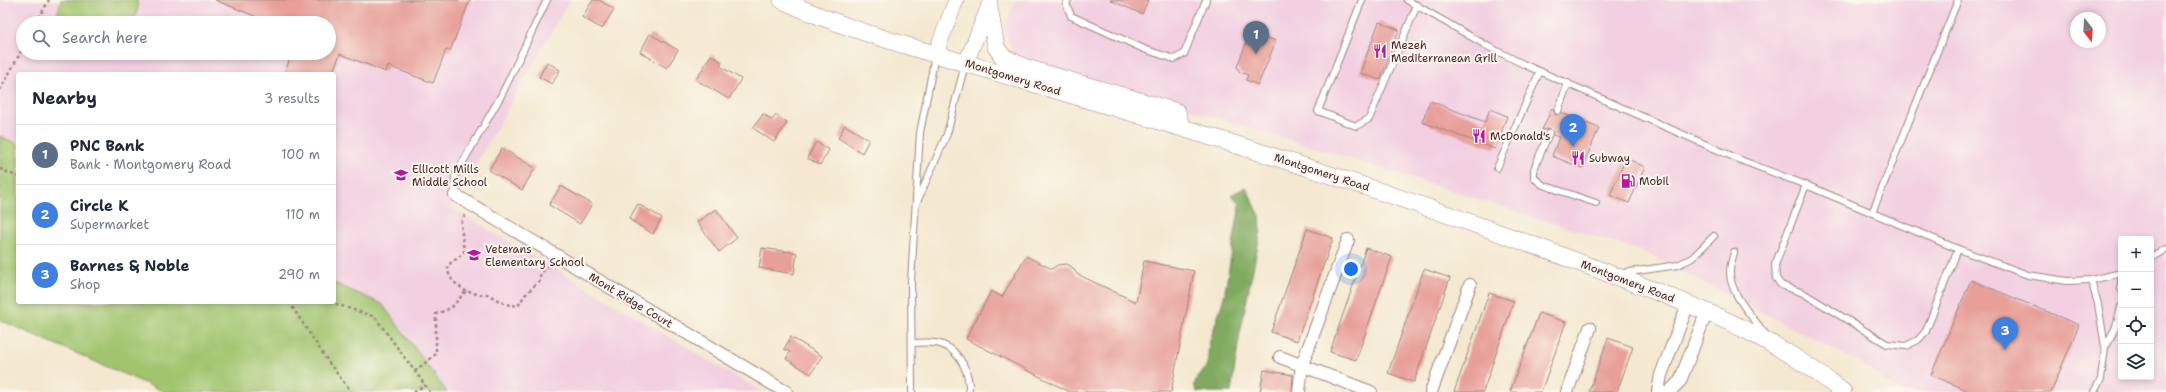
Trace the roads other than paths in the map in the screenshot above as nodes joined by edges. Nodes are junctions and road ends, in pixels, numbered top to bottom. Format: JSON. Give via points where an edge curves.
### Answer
{"nodes":[{"id":1,"x":547,"y":0,"type":"edge"},
{"id":2,"x":782,"y":0,"type":"edge"},
{"id":3,"x":956,"y":0,"type":"edge"},
{"id":4,"x":1068,"y":0,"type":"edge"},
{"id":5,"x":1206,"y":0,"type":"edge"},
{"id":6,"x":1362,"y":0,"type":"edge"},
{"id":7,"x":1407,"y":0,"type":"edge"},
{"id":8,"x":1958,"y":0,"type":"edge"},
{"id":9,"x":990,"y":3,"type":"edge"},
{"id":10,"x":1417,"y":5,"type":"junction"},
{"id":11,"x":935,"y":55,"type":"junction"},
{"id":12,"x":966,"y":63,"type":"junction"},
{"id":13,"x":1540,"y":71,"type":"junction"},
{"id":14,"x":1568,"y":83,"type":"junction"},
{"id":15,"x":1558,"y":111,"type":"dead end"},
{"id":16,"x":1181,"y":128,"type":"junction"},
{"id":17,"x":1550,"y":133,"type":"dead end"},
{"id":18,"x":1497,"y":168,"type":"dead end"},
{"id":19,"x":1806,"y":185,"type":"junction"},
{"id":20,"x":455,"y":195,"type":"joint"},
{"id":21,"x":1596,"y":203,"type":"dead end"},
{"id":22,"x":915,"y":205,"type":"junction"},
{"id":23,"x":1872,"y":213,"type":"junction"},
{"id":24,"x":1714,"y":236,"type":"dead end"},
{"id":25,"x":1348,"y":240,"type":"dead end"},
{"id":26,"x":1958,"y":249,"type":"junction"},
{"id":27,"x":2166,"y":249,"type":"edge"},
{"id":28,"x":1734,"y":252,"type":"dead end"},
{"id":29,"x":2154,"y":256,"type":"edge"},
{"id":30,"x":1612,"y":274,"type":"junction"},
{"id":31,"x":2118,"y":275,"type":"edge"},
{"id":32,"x":2091,"y":280,"type":"junction"},
{"id":33,"x":1470,"y":285,"type":"dead end"},
{"id":34,"x":1688,"y":304,"type":"junction"},
{"id":35,"x":2121,"y":308,"type":"edge"},
{"id":36,"x":1707,"y":311,"type":"junction"},
{"id":37,"x":1590,"y":328,"type":"dead end"},
{"id":38,"x":1772,"y":342,"type":"junction"},
{"id":39,"x":912,"y":343,"type":"junction"},
{"id":40,"x":2106,"y":347,"type":"junction"},
{"id":41,"x":1280,"y":358,"type":"dead end"},
{"id":42,"x":1302,"y":365,"type":"junction"},
{"id":43,"x":786,"y":392,"type":"edge"},
{"id":44,"x":912,"y":392,"type":"edge"},
{"id":45,"x":969,"y":392,"type":"edge"},
{"id":46,"x":1299,"y":392,"type":"edge"},
{"id":47,"x":1370,"y":392,"type":"edge"},
{"id":48,"x":1431,"y":392,"type":"edge"},
{"id":49,"x":1567,"y":392,"type":"edge"},
{"id":50,"x":1658,"y":392,"type":"edge"},
{"id":51,"x":1669,"y":392,"type":"edge"},
{"id":52,"x":1843,"y":392,"type":"edge"},
{"id":53,"x":2094,"y":392,"type":"edge"}],
"edges":[{"from":1,"to":20,"type":"lane","via":[[502,94],[455,176]]},
{"from":2,"to":11,"type":"main road","name":"Montgomery Road","via":[[863,32]]},
{"from":3,"to":11,"type":"street"},
{"from":4,"to":5,"type":"lane","via":[[1066,3],[1071,16],[1144,49],[1174,59],[1184,54]]},
{"from":6,"to":10,"type":"lane","via":[[1318,111],[1356,126],[1368,119]]},
{"from":7,"to":10,"type":"lane"},
{"from":8,"to":23,"type":"lane"},
{"from":9,"to":12,"type":"street"},
{"from":9,"to":16,"type":"main road","via":[[996,47],[1003,57],[1026,68],[1177,112]]},
{"from":10,"to":13,"type":"lane","via":[[1489,47]]},
{"from":11,"to":12,"type":"main road","name":"Montgomery Road"},
{"from":11,"to":22,"type":"lane","via":[[920,133]]},
{"from":12,"to":16,"type":"main road","name":"Montgomery Road"},
{"from":12,"to":22,"type":"lane","via":[[947,134]]},
{"from":13,"to":14,"type":"lane"},
{"from":13,"to":18,"type":"lane"},
{"from":14,"to":15,"type":"lane"},
{"from":14,"to":19,"type":"lane","via":[[1743,161]]},
{"from":16,"to":30,"type":"main road","name":"Montgomery Road","via":[[1380,191]]},
{"from":17,"to":21,"type":"lane","via":[[1534,169],[1534,178],[1543,185]]},
{"from":19,"to":23,"type":"lane"},
{"from":19,"to":26,"type":"lane","via":[[1775,265],[1776,278],[1781,285],[1803,293],[1887,344],[1906,346],[1918,340],[1926,330]]},
{"from":20,"to":43,"type":"street","name":"Mont Ridge Court"},
{"from":22,"to":39,"type":"lane","via":[[911,282]]},
{"from":23,"to":26,"type":"lane"},
{"from":24,"to":30,"type":"lane","via":[[1692,258],[1678,265]]},
{"from":25,"to":42,"type":"street"},
{"from":26,"to":32,"type":"lane","via":[[2028,276],[2067,281]]},
{"from":27,"to":29,"type":"lane"},
{"from":28,"to":38,"type":"lane","via":[[1730,271],[1734,289]]},
{"from":30,"to":34,"type":"main road","name":"Montgomery Road"},
{"from":31,"to":32,"type":"lane"},
{"from":32,"to":40,"type":"lane"},
{"from":33,"to":48,"type":"street"},
{"from":34,"to":36,"type":"main road","name":"Montgomery Road"},
{"from":34,"to":50,"type":"street","via":[[1661,375]]},
{"from":35,"to":40,"type":"lane","via":[[2116,327]]},
{"from":36,"to":38,"type":"main road","name":"Montgomery Road"},
{"from":36,"to":51,"type":"street","via":[[1680,381]]},
{"from":37,"to":49,"type":"street"},
{"from":38,"to":52,"type":"main road","name":"Montgomery Road","via":[[1797,357]]},
{"from":39,"to":44,"type":"lane"},
{"from":39,"to":45,"type":"lane","via":[[944,345],[954,353],[968,376]]},
{"from":40,"to":53,"type":"lane","via":[[2101,379]]},
{"from":41,"to":42,"type":"street"},
{"from":42,"to":46,"type":"street"},
{"from":42,"to":47,"type":"street"}]}
